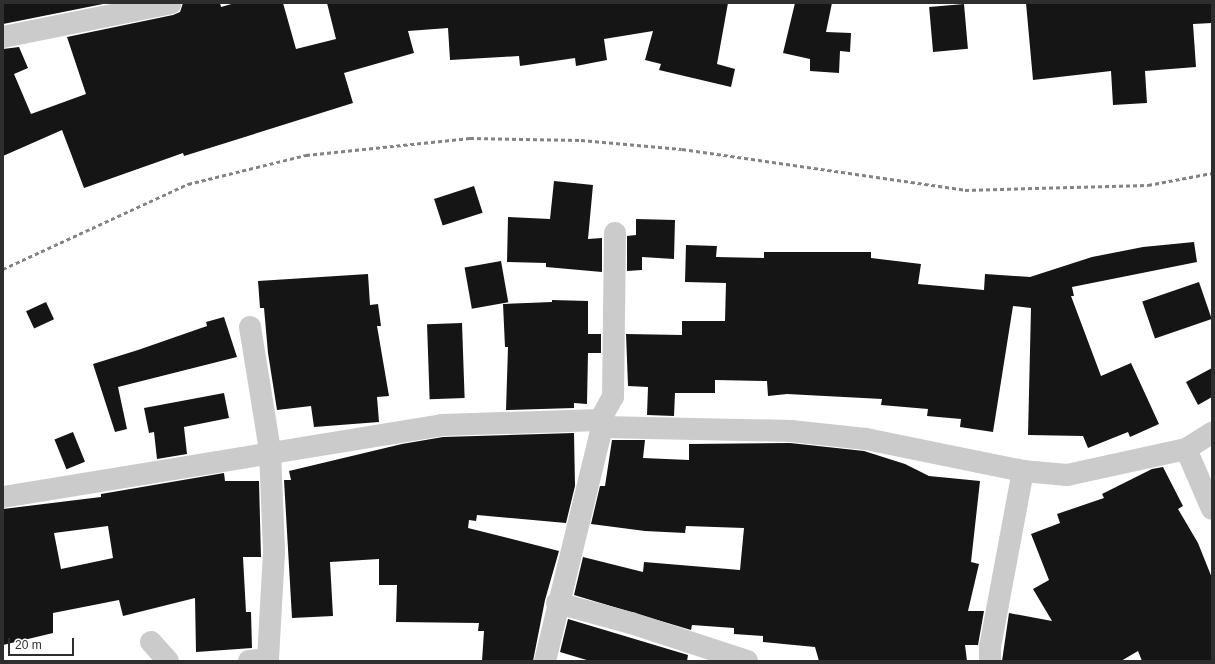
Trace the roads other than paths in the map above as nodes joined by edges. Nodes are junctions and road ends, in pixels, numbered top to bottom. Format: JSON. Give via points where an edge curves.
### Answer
{"nodes":[{"id":1,"x":171,"y":3,"type":"edge"},
{"id":2,"x":3,"y":38,"type":"edge"},
{"id":3,"x":614,"y":233,"type":"dead end"},
{"id":4,"x":250,"y":327,"type":"dead end"},
{"id":5,"x":601,"y":423,"type":"junction"},
{"id":6,"x":1212,"y":433,"type":"edge"},
{"id":7,"x":1186,"y":449,"type":"junction"},
{"id":8,"x":270,"y":451,"type":"junction"},
{"id":9,"x":1023,"y":471,"type":"junction"},
{"id":10,"x":3,"y":497,"type":"edge"},
{"id":11,"x":1212,"y":509,"type":"edge"},
{"id":12,"x":557,"y":603,"type":"junction"},
{"id":13,"x":151,"y":642,"type":"dead end"},
{"id":14,"x":262,"y":660,"type":"edge"},
{"id":15,"x":168,"y":661,"type":"edge"},
{"id":16,"x":545,"y":661,"type":"edge"},
{"id":17,"x":747,"y":661,"type":"edge"},
{"id":18,"x":990,"y":661,"type":"edge"}],
"edges":[{"from":1,"to":2,"type":"street"},
{"from":3,"to":5,"type":"street","via":[[615,380],[613,397]]},
{"from":4,"to":8,"type":"street"},
{"from":5,"to":8,"type":"street","via":[[442,425]]},
{"from":5,"to":9,"type":"street","via":[[791,431],[866,439]]},
{"from":5,"to":12,"type":"street"},
{"from":6,"to":7,"type":"street"},
{"from":7,"to":9,"type":"street","via":[[1067,475]]},
{"from":7,"to":11,"type":"street"},
{"from":8,"to":10,"type":"street"},
{"from":8,"to":14,"type":"street","via":[[274,552]]},
{"from":9,"to":18,"type":"street","via":[[990,647]]},
{"from":12,"to":16,"type":"street"},
{"from":12,"to":17,"type":"street","via":[[631,623]]},
{"from":13,"to":15,"type":"street"}]}
